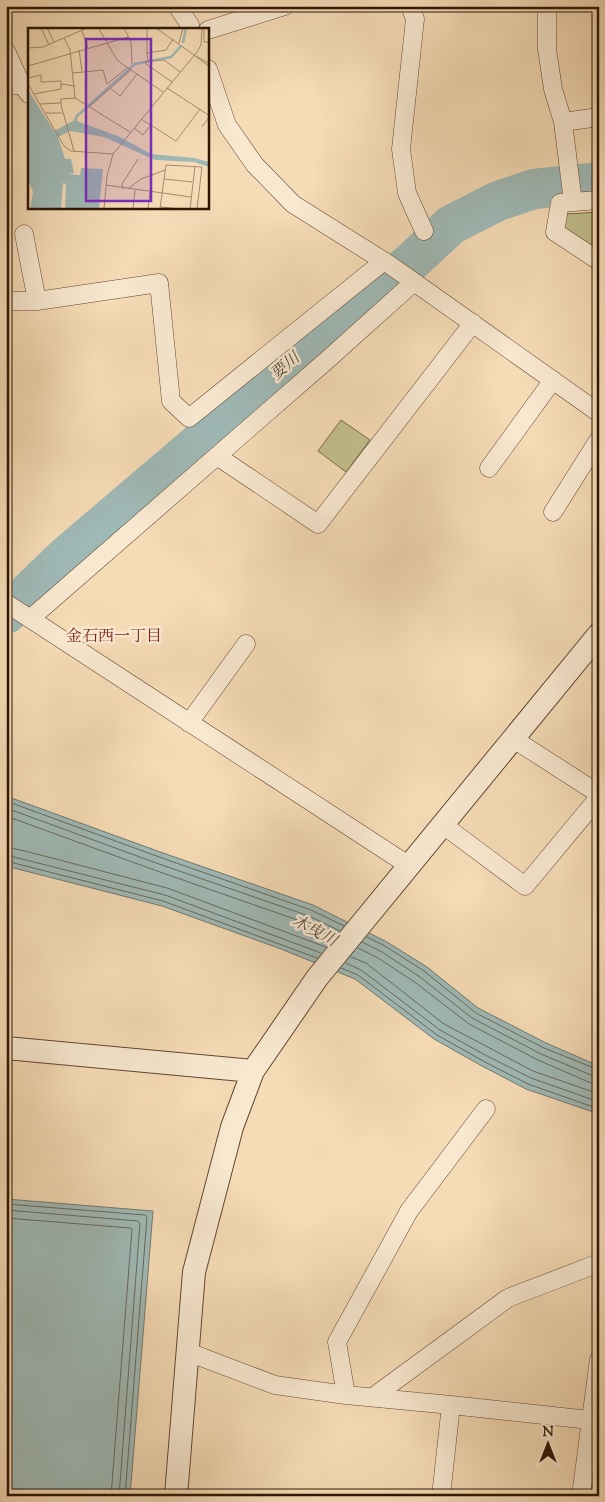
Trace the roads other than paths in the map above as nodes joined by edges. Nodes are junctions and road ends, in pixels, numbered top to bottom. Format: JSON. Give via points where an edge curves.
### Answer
{"nodes":[{"id":1,"x":178,"y":6,"type":"edge"},
{"id":2,"x":285,"y":6,"type":"edge"},
{"id":3,"x":410,"y":6,"type":"edge"},
{"id":4,"x":547,"y":6,"type":"edge"},
{"id":5,"x":187,"y":27,"type":"edge"},
{"id":6,"x":209,"y":30,"type":"edge"},
{"id":7,"x":6,"y":51,"type":"edge"},
{"id":8,"x":209,"y":72,"type":"edge"},
{"id":9,"x":19,"y":88,"type":"edge"},
{"id":10,"x":599,"y":117,"type":"edge"},
{"id":11,"x":563,"y":122,"type":"junction"},
{"id":12,"x":599,"y":200,"type":"edge"},
{"id":13,"x":573,"y":201,"type":"junction"},
{"id":14,"x":424,"y":231,"type":"dead end"},
{"id":15,"x":24,"y":234,"type":"dead end"},
{"id":16,"x":599,"y":261,"type":"edge"},
{"id":17,"x":387,"y":263,"type":"junction"},
{"id":18,"x":412,"y":280,"type":"junction"},
{"id":19,"x":6,"y":301,"type":"edge"},
{"id":20,"x":37,"y":301,"type":"junction"},
{"id":21,"x":473,"y":323,"type":"junction"},
{"id":22,"x":553,"y":380,"type":"junction"},
{"id":23,"x":599,"y":413,"type":"edge"},
{"id":24,"x":599,"y":439,"type":"edge"},
{"id":25,"x":217,"y":456,"type":"junction"},
{"id":26,"x":490,"y":468,"type":"dead end"},
{"id":27,"x":553,"y":512,"type":"dead end"},
{"id":28,"x":6,"y":603,"type":"edge"},
{"id":29,"x":27,"y":616,"type":"junction"},
{"id":30,"x":599,"y":634,"type":"edge"},
{"id":31,"x":246,"y":644,"type":"dead end"},
{"id":32,"x":189,"y":723,"type":"junction"},
{"id":33,"x":512,"y":738,"type":"junction"},
{"id":34,"x":599,"y":795,"type":"edge"},
{"id":35,"x":442,"y":824,"type":"junction"},
{"id":36,"x":408,"y":865,"type":"junction"},
{"id":37,"x":6,"y":1048,"type":"edge"},
{"id":38,"x":253,"y":1071,"type":"junction"},
{"id":39,"x":486,"y":1109,"type":"dead end"},
{"id":40,"x":599,"y":1263,"type":"edge"},
{"id":41,"x":188,"y":1352,"type":"junction"},
{"id":42,"x":599,"y":1359,"type":"edge"},
{"id":43,"x":346,"y":1395,"type":"junction"},
{"id":44,"x":373,"y":1398,"type":"junction"},
{"id":45,"x":451,"y":1405,"type":"junction"},
{"id":46,"x":595,"y":1420,"type":"edge"},
{"id":47,"x":176,"y":1496,"type":"edge"},
{"id":48,"x":440,"y":1496,"type":"edge"},
{"id":49,"x":581,"y":1496,"type":"edge"}],
"edges":[{"from":1,"to":5,"type":"street"},
{"from":2,"to":6,"type":"street"},
{"from":3,"to":14,"type":"street","via":[[415,19],[401,149],[407,193]]},
{"from":4,"to":11,"type":"street","via":[[546,48]]},
{"from":7,"to":9,"type":"street"},
{"from":8,"to":17,"type":"street","via":[[227,125],[255,165],[293,204]]},
{"from":10,"to":11,"type":"street"},
{"from":11,"to":13,"type":"street"},
{"from":12,"to":13,"type":"street"},
{"from":13,"to":16,"type":"street","via":[[560,203],[555,232]]},
{"from":15,"to":20,"type":"street"},
{"from":17,"to":18,"type":"street"},
{"from":17,"to":20,"type":"street","via":[[189,418],[171,401],[159,283]]},
{"from":18,"to":21,"type":"street"},
{"from":18,"to":25,"type":"street","via":[[326,361]]},
{"from":19,"to":20,"type":"street"},
{"from":21,"to":22,"type":"street"},
{"from":21,"to":25,"type":"street","via":[[318,524]]},
{"from":22,"to":23,"type":"street"},
{"from":22,"to":26,"type":"street"},
{"from":24,"to":27,"type":"street"},
{"from":25,"to":29,"type":"street"},
{"from":28,"to":29,"type":"street"},
{"from":29,"to":32,"type":"street"},
{"from":30,"to":33,"type":"street"},
{"from":31,"to":32,"type":"street"},
{"from":32,"to":36,"type":"street"},
{"from":33,"to":34,"type":"street"},
{"from":33,"to":35,"type":"street"},
{"from":34,"to":35,"type":"street","via":[[525,886]]},
{"from":35,"to":36,"type":"street"},
{"from":36,"to":38,"type":"street","via":[[317,978]]},
{"from":37,"to":38,"type":"street"},
{"from":38,"to":41,"type":"street","via":[[232,1127],[194,1272]]},
{"from":39,"to":43,"type":"street","via":[[409,1210],[337,1342]]},
{"from":40,"to":44,"type":"street","via":[[508,1298]]},
{"from":41,"to":43,"type":"street","via":[[275,1385]]},
{"from":41,"to":47,"type":"street"},
{"from":42,"to":46,"type":"street"},
{"from":43,"to":44,"type":"street"},
{"from":44,"to":45,"type":"street"},
{"from":45,"to":46,"type":"street"},
{"from":45,"to":48,"type":"street"},
{"from":46,"to":49,"type":"street"}]}
